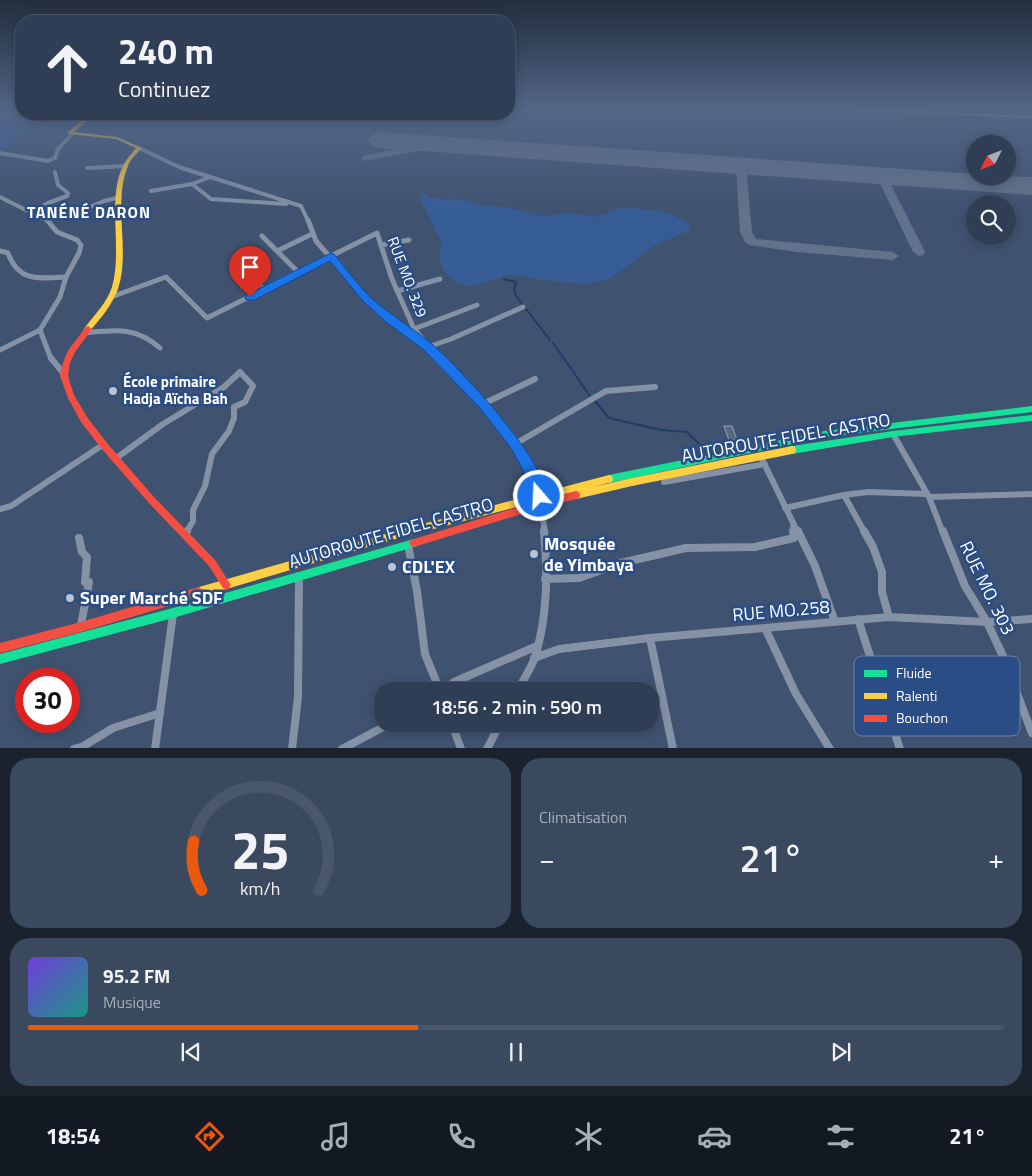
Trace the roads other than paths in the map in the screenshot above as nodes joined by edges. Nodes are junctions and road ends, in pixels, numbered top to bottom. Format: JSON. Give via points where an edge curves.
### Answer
{"nodes":[{"id":1,"x":62,"y":145,"type":"edge"},
{"id":2,"x":132,"y":145,"type":"edge"},
{"id":3,"x":139,"y":148,"type":"junction"},
{"id":4,"x":0,"y":153,"type":"edge"},
{"id":5,"x":125,"y":166,"type":"junction"},
{"id":6,"x":87,"y":168,"type":"dead end"},
{"id":7,"x":55,"y":172,"type":"dead end"},
{"id":8,"x":210,"y":177,"type":"junction"},
{"id":9,"x":192,"y":184,"type":"junction"},
{"id":10,"x":151,"y":191,"type":"dead end"},
{"id":11,"x":120,"y":197,"type":"junction"},
{"id":12,"x":1,"y":199,"type":"edge"},
{"id":13,"x":296,"y":204,"type":"junction"},
{"id":14,"x":32,"y":213,"type":"junction"},
{"id":15,"x":72,"y":215,"type":"dead end"},
{"id":16,"x":312,"y":234,"type":"junction"},
{"id":17,"x":262,"y":236,"type":"dead end"},
{"id":18,"x":409,"y":240,"type":"dead end"},
{"id":19,"x":381,"y":245,"type":"junction"},
{"id":20,"x":0,"y":251,"type":"edge"},
{"id":21,"x":277,"y":251,"type":"junction"},
{"id":22,"x":331,"y":256,"type":"junction"},
{"id":23,"x":235,"y":258,"type":"dead end"},
{"id":24,"x":299,"y":273,"type":"junction"},
{"id":25,"x":66,"y":277,"type":"junction"},
{"id":26,"x":440,"y":279,"type":"dead end"},
{"id":27,"x":264,"y":290,"type":"junction"},
{"id":28,"x":398,"y":291,"type":"junction"},
{"id":29,"x":111,"y":297,"type":"junction"},
{"id":30,"x":477,"y":305,"type":"dead end"},
{"id":31,"x":523,"y":307,"type":"dead end"},
{"id":32,"x":414,"y":329,"type":"junction"},
{"id":33,"x":40,"y":330,"type":"junction"},
{"id":34,"x":84,"y":333,"type":"junction"},
{"id":35,"x":0,"y":342,"type":"edge"},
{"id":36,"x":8,"y":346,"type":"junction"},
{"id":37,"x":428,"y":347,"type":"junction"},
{"id":38,"x":160,"y":348,"type":"dead end"},
{"id":39,"x":0,"y":350,"type":"edge"},
{"id":40,"x":64,"y":374,"type":"junction"},
{"id":41,"x":535,"y":379,"type":"dead end"},
{"id":42,"x":655,"y":387,"type":"dead end"},
{"id":43,"x":483,"y":404,"type":"junction"},
{"id":44,"x":1032,"y":409,"type":"edge"},
{"id":45,"x":1032,"y":418,"type":"edge"},
{"id":46,"x":893,"y":434,"type":"junction"},
{"id":47,"x":104,"y":444,"type":"junction"},
{"id":48,"x":515,"y":444,"type":"junction"},
{"id":49,"x":115,"y":459,"type":"junction"},
{"id":50,"x":763,"y":460,"type":"junction"},
{"id":51,"x":664,"y":482,"type":"dead end"},
{"id":52,"x":1032,"y":494,"type":"edge"},
{"id":53,"x":844,"y":495,"type":"junction"},
{"id":54,"x":928,"y":495,"type":"junction"},
{"id":55,"x":539,"y":496,"type":"junction"},
{"id":56,"x":541,"y":504,"type":"junction"},
{"id":57,"x":785,"y":508,"type":"junction"},
{"id":58,"x":0,"y":509,"type":"edge"},
{"id":59,"x":793,"y":525,"type":"junction"},
{"id":60,"x":185,"y":534,"type":"junction"},
{"id":61,"x":79,"y":538,"type":"dead end"},
{"id":62,"x":408,"y":545,"type":"junction"},
{"id":63,"x":299,"y":576,"type":"junction"},
{"id":64,"x":545,"y":579,"type":"junction"},
{"id":65,"x":226,"y":585,"type":"junction"},
{"id":66,"x":173,"y":613,"type":"junction"},
{"id":67,"x":889,"y":617,"type":"junction"},
{"id":68,"x":1032,"y":619,"type":"edge"},
{"id":69,"x":858,"y":620,"type":"junction"},
{"id":70,"x":835,"y":622,"type":"junction"},
{"id":71,"x":987,"y":622,"type":"junction"},
{"id":72,"x":81,"y":627,"type":"junction"},
{"id":73,"x":765,"y":628,"type":"junction"},
{"id":74,"x":650,"y":638,"type":"junction"},
{"id":75,"x":536,"y":646,"type":"junction"},
{"id":76,"x":0,"y":648,"type":"edge"},
{"id":77,"x":870,"y":656,"type":"edge"},
{"id":78,"x":1003,"y":656,"type":"edge"},
{"id":79,"x":534,"y":658,"type":"junction"},
{"id":80,"x":0,"y":659,"type":"edge"},
{"id":81,"x":438,"y":682,"type":"edge"},
{"id":82,"x":454,"y":682,"type":"edge"},
{"id":83,"x":522,"y":682,"type":"edge"},
{"id":84,"x":1020,"y":701,"type":"edge"},
{"id":85,"x":160,"y":713,"type":"junction"},
{"id":86,"x":374,"y":732,"type":"edge"},
{"id":87,"x":455,"y":732,"type":"edge"},
{"id":88,"x":496,"y":732,"type":"edge"},
{"id":89,"x":1032,"y":733,"type":"edge"},
{"id":90,"x":896,"y":736,"type":"edge"},
{"id":91,"x":74,"y":748,"type":"edge"},
{"id":92,"x":155,"y":748,"type":"edge"},
{"id":93,"x":292,"y":748,"type":"edge"},
{"id":94,"x":342,"y":748,"type":"edge"},
{"id":95,"x":460,"y":748,"type":"edge"},
{"id":96,"x":487,"y":748,"type":"edge"},
{"id":97,"x":673,"y":748,"type":"edge"},
{"id":98,"x":830,"y":748,"type":"edge"},
{"id":99,"x":900,"y":748,"type":"edge"}],
"edges":[{"from":1,"to":4,"type":"street","via":[[55,158],[48,161]]},
{"from":2,"to":3,"type":"main road"},
{"from":3,"to":5,"type":"main road"},
{"from":3,"to":8,"type":"street"},
{"from":5,"to":6,"type":"street"},
{"from":5,"to":11,"type":"main road"},
{"from":7,"to":14,"type":"street","via":[[56,184],[68,193],[67,196]]},
{"from":8,"to":9,"type":"street"},
{"from":8,"to":13,"type":"street"},
{"from":9,"to":10,"type":"street"},
{"from":9,"to":13,"type":"street","via":[[211,199]]},
{"from":11,"to":15,"type":"street"},
{"from":11,"to":29,"type":"main road","via":[[122,257]]},
{"from":12,"to":14,"type":"street"},
{"from":13,"to":16,"type":"street","via":[[304,210]]},
{"from":14,"to":25,"type":"street","via":[[81,245]]},
{"from":16,"to":21,"type":"street"},
{"from":16,"to":22,"type":"street"},
{"from":17,"to":21,"type":"street"},
{"from":18,"to":19,"type":"street"},
{"from":19,"to":22,"type":"street","name":"RUE MO. 329","via":[[377,233]]},
{"from":19,"to":28,"type":"street","name":"RUE MO. 329"},
{"from":20,"to":25,"type":"street","via":[[8,253],[18,273],[37,278]]},
{"from":21,"to":24,"type":"street"},
{"from":22,"to":24,"type":"street"},
{"from":22,"to":37,"type":"street","via":[[367,300]]},
{"from":23,"to":27,"type":"street"},
{"from":24,"to":27,"type":"street"},
{"from":25,"to":33,"type":"street","via":[[60,297]]},
{"from":26,"to":28,"type":"street"},
{"from":27,"to":29,"type":"street","via":[[208,318],[166,277]]},
{"from":28,"to":32,"type":"street","name":"RUE MO. 329"},
{"from":29,"to":34,"type":"main road"},
{"from":30,"to":32,"type":"street"},
{"from":31,"to":37,"type":"street"},
{"from":32,"to":37,"type":"street","name":"RUE MO. 329"},
{"from":33,"to":36,"type":"street"},
{"from":33,"to":40,"type":"street","via":[[52,362]]},
{"from":34,"to":38,"type":"street","via":[[138,332],[150,337]]},
{"from":34,"to":40,"type":"main road"},
{"from":35,"to":36,"type":"street"},
{"from":36,"to":39,"type":"street"},
{"from":37,"to":43,"type":"street","name":"RUE MO. 329"},
{"from":40,"to":47,"type":"main road","via":[[66,390],[73,405]]},
{"from":41,"to":43,"type":"street"},
{"from":42,"to":48,"type":"street","via":[[606,391]]},
{"from":43,"to":48,"type":"street","name":"RUE MO. 329"},
{"from":44,"to":55,"type":"main road","name":"AUTOROUTE FIDEL CASTRO","via":[[826,434]]},
{"from":45,"to":46,"type":"main road","name":"AUTOROUTE FIDEL CASTRO"},
{"from":46,"to":50,"type":"main road","name":"AUTOROUTE FIDEL CASTRO","via":[[817,445]]},
{"from":46,"to":54,"type":"street","name":"RUE MO. 303"},
{"from":47,"to":49,"type":"main road"},
{"from":47,"to":58,"type":"street","via":[[11,506]]},
{"from":48,"to":55,"type":"street","name":"RUE MO. 329","via":[[537,483]]},
{"from":49,"to":60,"type":"main road"},
{"from":49,"to":60,"type":"street","via":[[193,405],[231,384],[240,372],[253,386],[245,402],[234,408],[229,431],[212,454],[205,486]]},
{"from":50,"to":51,"type":"street"},
{"from":50,"to":56,"type":"main road","name":"AUTOROUTE FIDEL CASTRO","via":[[632,482]]},
{"from":50,"to":57,"type":"street"},
{"from":52,"to":54,"type":"street"},
{"from":53,"to":54,"type":"street","via":[[868,492]]},
{"from":53,"to":57,"type":"street"},
{"from":53,"to":67,"type":"street","via":[[873,547],[882,572],[882,592]]},
{"from":54,"to":71,"type":"street","name":"RUE MO. 303","via":[[966,586]]},
{"from":55,"to":65,"type":"main road","name":"AUTOROUTE FIDEL CASTRO"},
{"from":56,"to":62,"type":"main road","name":"AUTOROUTE FIDEL CASTRO"},
{"from":56,"to":64,"type":"street"},
{"from":57,"to":59,"type":"street"},
{"from":59,"to":64,"type":"street","via":[[794,538],[783,542],[755,547],[686,548],[621,563],[579,578]]},
{"from":59,"to":70,"type":"street","via":[[814,566]]},
{"from":60,"to":65,"type":"main road","via":[[211,562]]},
{"from":61,"to":72,"type":"street","via":[[82,552],[87,557],[85,582],[89,582]]},
{"from":62,"to":63,"type":"main road","name":"AUTOROUTE FIDEL CASTRO"},
{"from":62,"to":81,"type":"street","via":[[425,654]]},
{"from":63,"to":66,"type":"main road","name":"AUTOROUTE FIDEL CASTRO"},
{"from":63,"to":93,"type":"street","via":[[298,696]]},
{"from":64,"to":75,"type":"street"},
{"from":65,"to":72,"type":"main road","name":"AUTOROUTE FIDEL CASTRO"},
{"from":66,"to":80,"type":"main road","name":"AUTOROUTE FIDEL CASTRO"},
{"from":66,"to":85,"type":"street"},
{"from":67,"to":69,"type":"street","name":"RUE MO.258"},
{"from":67,"to":71,"type":"street","name":"RUE MO.258"},
{"from":68,"to":71,"type":"street","name":"RUE MO.258"},
{"from":69,"to":70,"type":"street","name":"RUE MO.258"},
{"from":69,"to":77,"type":"street"},
{"from":70,"to":73,"type":"street","name":"RUE MO.258"},
{"from":71,"to":78,"type":"street","name":"RUE MO. 303"},
{"from":72,"to":76,"type":"main road","name":"AUTOROUTE FIDEL CASTRO"},
{"from":73,"to":74,"type":"street","name":"RUE MO.258"},
{"from":73,"to":98,"type":"street","via":[[796,694]]},
{"from":74,"to":79,"type":"street","name":"RUE MO.258","via":[[559,649]]},
{"from":74,"to":97,"type":"street"},
{"from":75,"to":79,"type":"street"},
{"from":75,"to":82,"type":"street"},
{"from":79,"to":83,"type":"street"},
{"from":84,"to":89,"type":"street","name":"RUE MO. 303"},
{"from":85,"to":91,"type":"street","via":[[113,728],[82,747]]},
{"from":85,"to":92,"type":"street"},
{"from":86,"to":94,"type":"street"},
{"from":87,"to":95,"type":"street"},
{"from":88,"to":96,"type":"street"},
{"from":90,"to":99,"type":"street"}]}
